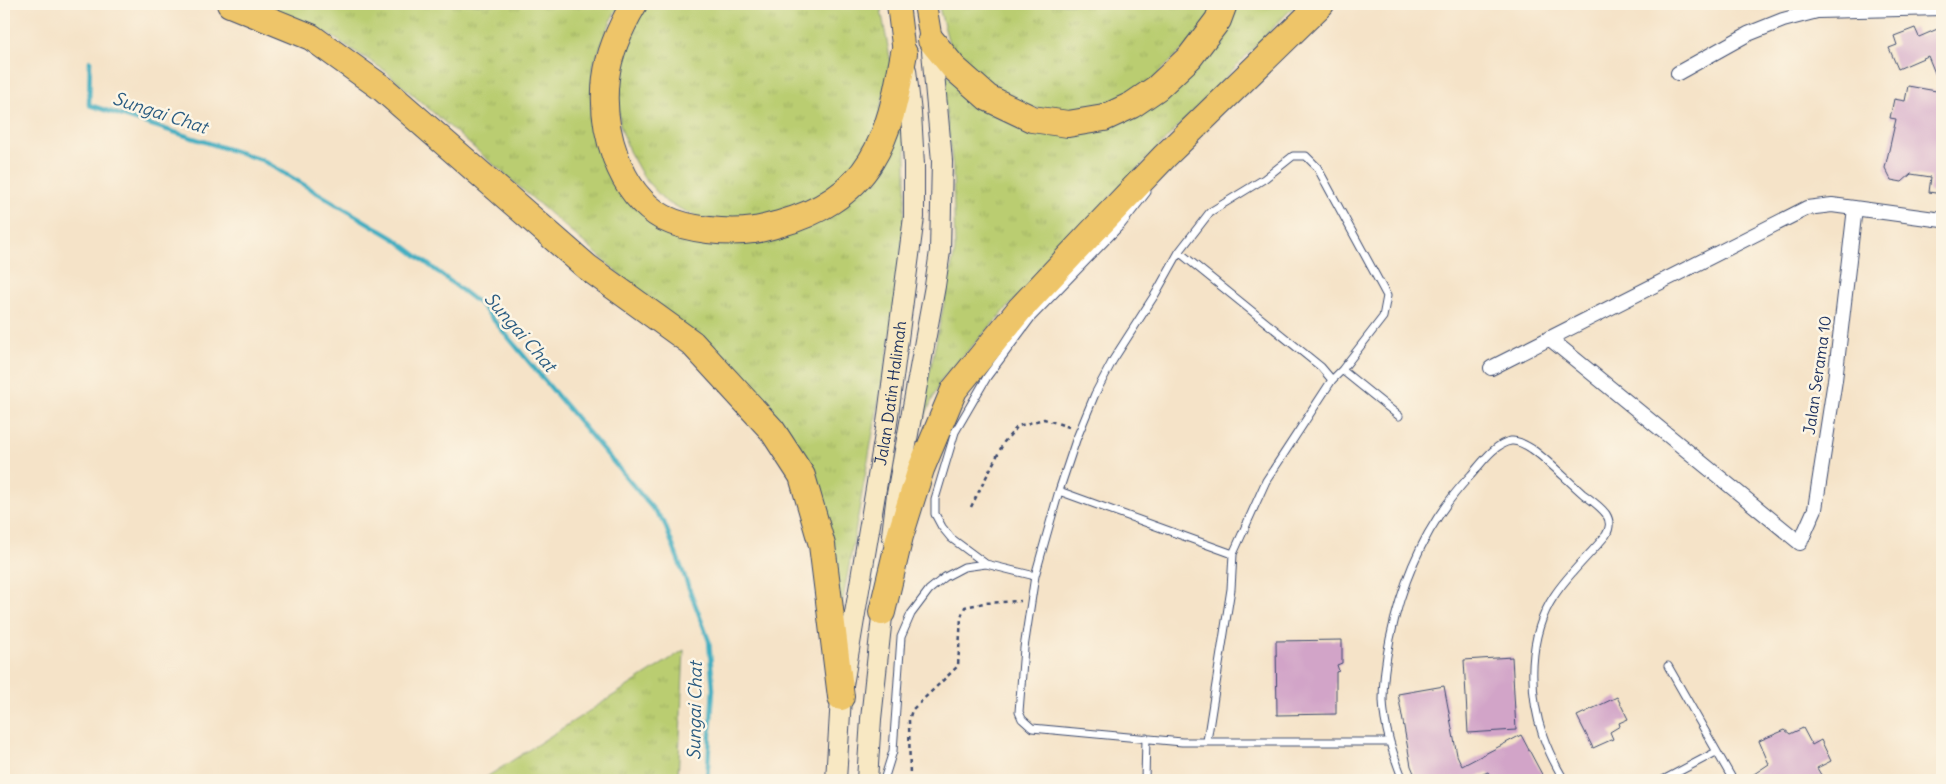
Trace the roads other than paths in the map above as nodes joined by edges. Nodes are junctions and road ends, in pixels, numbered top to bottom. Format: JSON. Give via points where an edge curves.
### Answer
{"nodes":[{"id":1,"x":230,"y":4,"type":"edge"},
{"id":2,"x":634,"y":4,"type":"edge"},
{"id":3,"x":898,"y":4,"type":"edge"},
{"id":4,"x":1224,"y":4,"type":"edge"},
{"id":5,"x":1321,"y":4,"type":"edge"},
{"id":6,"x":1942,"y":8,"type":"edge"},
{"id":7,"x":928,"y":22,"type":"edge"},
{"id":8,"x":903,"y":42,"type":"junction"},
{"id":9,"x":1678,"y":73,"type":"dead end"},
{"id":10,"x":1165,"y":156,"type":"junction"},
{"id":11,"x":1154,"y":180,"type":"dead end"},
{"id":12,"x":1149,"y":188,"type":"dead end"},
{"id":13,"x":1855,"y":208,"type":"junction"},
{"id":14,"x":1942,"y":220,"type":"edge"},
{"id":15,"x":1179,"y":252,"type":"junction"},
{"id":16,"x":1550,"y":338,"type":"junction"},
{"id":17,"x":1491,"y":368,"type":"dead end"},
{"id":18,"x":1342,"y":370,"type":"junction"},
{"id":19,"x":1332,"y":380,"type":"junction"},
{"id":20,"x":1398,"y":416,"type":"dead end"},
{"id":21,"x":1059,"y":491,"type":"junction"},
{"id":22,"x":1233,"y":554,"type":"junction"},
{"id":23,"x":986,"y":564,"type":"junction"},
{"id":24,"x":1035,"y":576,"type":"junction"},
{"id":25,"x":882,"y":612,"type":"junction"},
{"id":26,"x":1668,"y":666,"type":"dead end"},
{"id":27,"x":841,"y":697,"type":"junction"},
{"id":28,"x":1146,"y":738,"type":"junction"},
{"id":29,"x":1207,"y":740,"type":"junction"},
{"id":30,"x":1389,"y":742,"type":"junction"},
{"id":31,"x":1716,"y":752,"type":"junction"},
{"id":32,"x":836,"y":780,"type":"edge"},
{"id":33,"x":867,"y":780,"type":"edge"},
{"id":34,"x":884,"y":780,"type":"edge"},
{"id":35,"x":1145,"y":780,"type":"edge"},
{"id":36,"x":1403,"y":780,"type":"edge"},
{"id":37,"x":1564,"y":780,"type":"edge"},
{"id":38,"x":1663,"y":780,"type":"edge"},
{"id":39,"x":1733,"y":780,"type":"edge"}],
"edges":[{"from":1,"to":27,"type":"highway","via":[[311,37],[382,88],[587,267],[692,343],[772,430],[802,476],[822,545]]},
{"from":2,"to":8,"type":"highway","via":[[623,23],[606,77],[608,135],[632,188],[651,209],[665,218],[717,231],[754,230],[791,220],[824,207],[850,187],[885,136],[898,86]]},
{"from":3,"to":8,"type":"main road","name":"Jalan Datin Halimah"},
{"from":4,"to":7,"type":"highway","via":[[1218,20],[1190,57],[1157,88],[1104,118],[1068,124],[1032,119],[988,98],[954,68]]},
{"from":5,"to":10,"type":"highway"},
{"from":6,"to":9,"type":"street","via":[[1817,11],[1748,34]]},
{"from":7,"to":25,"type":"main road","name":"Jalan Datin Halimah","via":[[942,161],[940,250],[897,494]]},
{"from":8,"to":27,"type":"main road","name":"Jalan Datin Halimah","via":[[911,113],[914,217],[887,423]]},
{"from":10,"to":11,"type":"lane"},
{"from":10,"to":25,"type":"highway","via":[[1020,309],[954,390],[918,479]]},
{"from":12,"to":23,"type":"lane","via":[[1122,224],[1031,318],[987,377],[955,432],[935,499],[935,514],[951,538]]},
{"from":13,"to":14,"type":"street"},
{"from":13,"to":16,"type":"street","via":[[1832,205],[1807,208]]},
{"from":13,"to":16,"type":"street","name":"Jalan Serama 10","via":[[1835,380],[1815,509],[1800,543]]},
{"from":15,"to":18,"type":"lane","via":[[1210,212],[1264,179],[1293,156],[1306,156],[1317,167],[1387,296],[1383,318]]},
{"from":15,"to":19,"type":"lane"},
{"from":15,"to":21,"type":"lane","via":[[1095,394]]},
{"from":16,"to":17,"type":"street"},
{"from":18,"to":19,"type":"lane"},
{"from":18,"to":20,"type":"lane"},
{"from":19,"to":22,"type":"lane","via":[[1266,480]]},
{"from":21,"to":22,"type":"lane"},
{"from":21,"to":24,"type":"lane"},
{"from":22,"to":29,"type":"lane","via":[[1231,589]]},
{"from":23,"to":24,"type":"lane"},
{"from":23,"to":34,"type":"lane","via":[[964,568],[929,590],[911,614],[900,637],[893,751]]},
{"from":24,"to":28,"type":"lane","via":[[1024,648],[1019,712],[1022,719],[1032,728]]},
{"from":25,"to":33,"type":"main road","name":"Jalan Datin Halimah"},
{"from":26,"to":31,"type":"lane"},
{"from":27,"to":32,"type":"main road","name":"Jalan Datin Halimah"},
{"from":28,"to":29,"type":"lane","via":[[1182,742]]},
{"from":28,"to":35,"type":"lane"},
{"from":29,"to":30,"type":"lane"},
{"from":30,"to":36,"type":"lane"},
{"from":30,"to":37,"type":"lane","via":[[1383,699],[1386,662],[1398,608],[1416,554],[1447,501],[1500,446],[1517,441],[1533,450],[1601,509],[1610,523],[1606,535],[1553,598],[1541,621],[1533,651],[1539,722]]},
{"from":31,"to":38,"type":"lane"},
{"from":31,"to":39,"type":"lane"}]}
